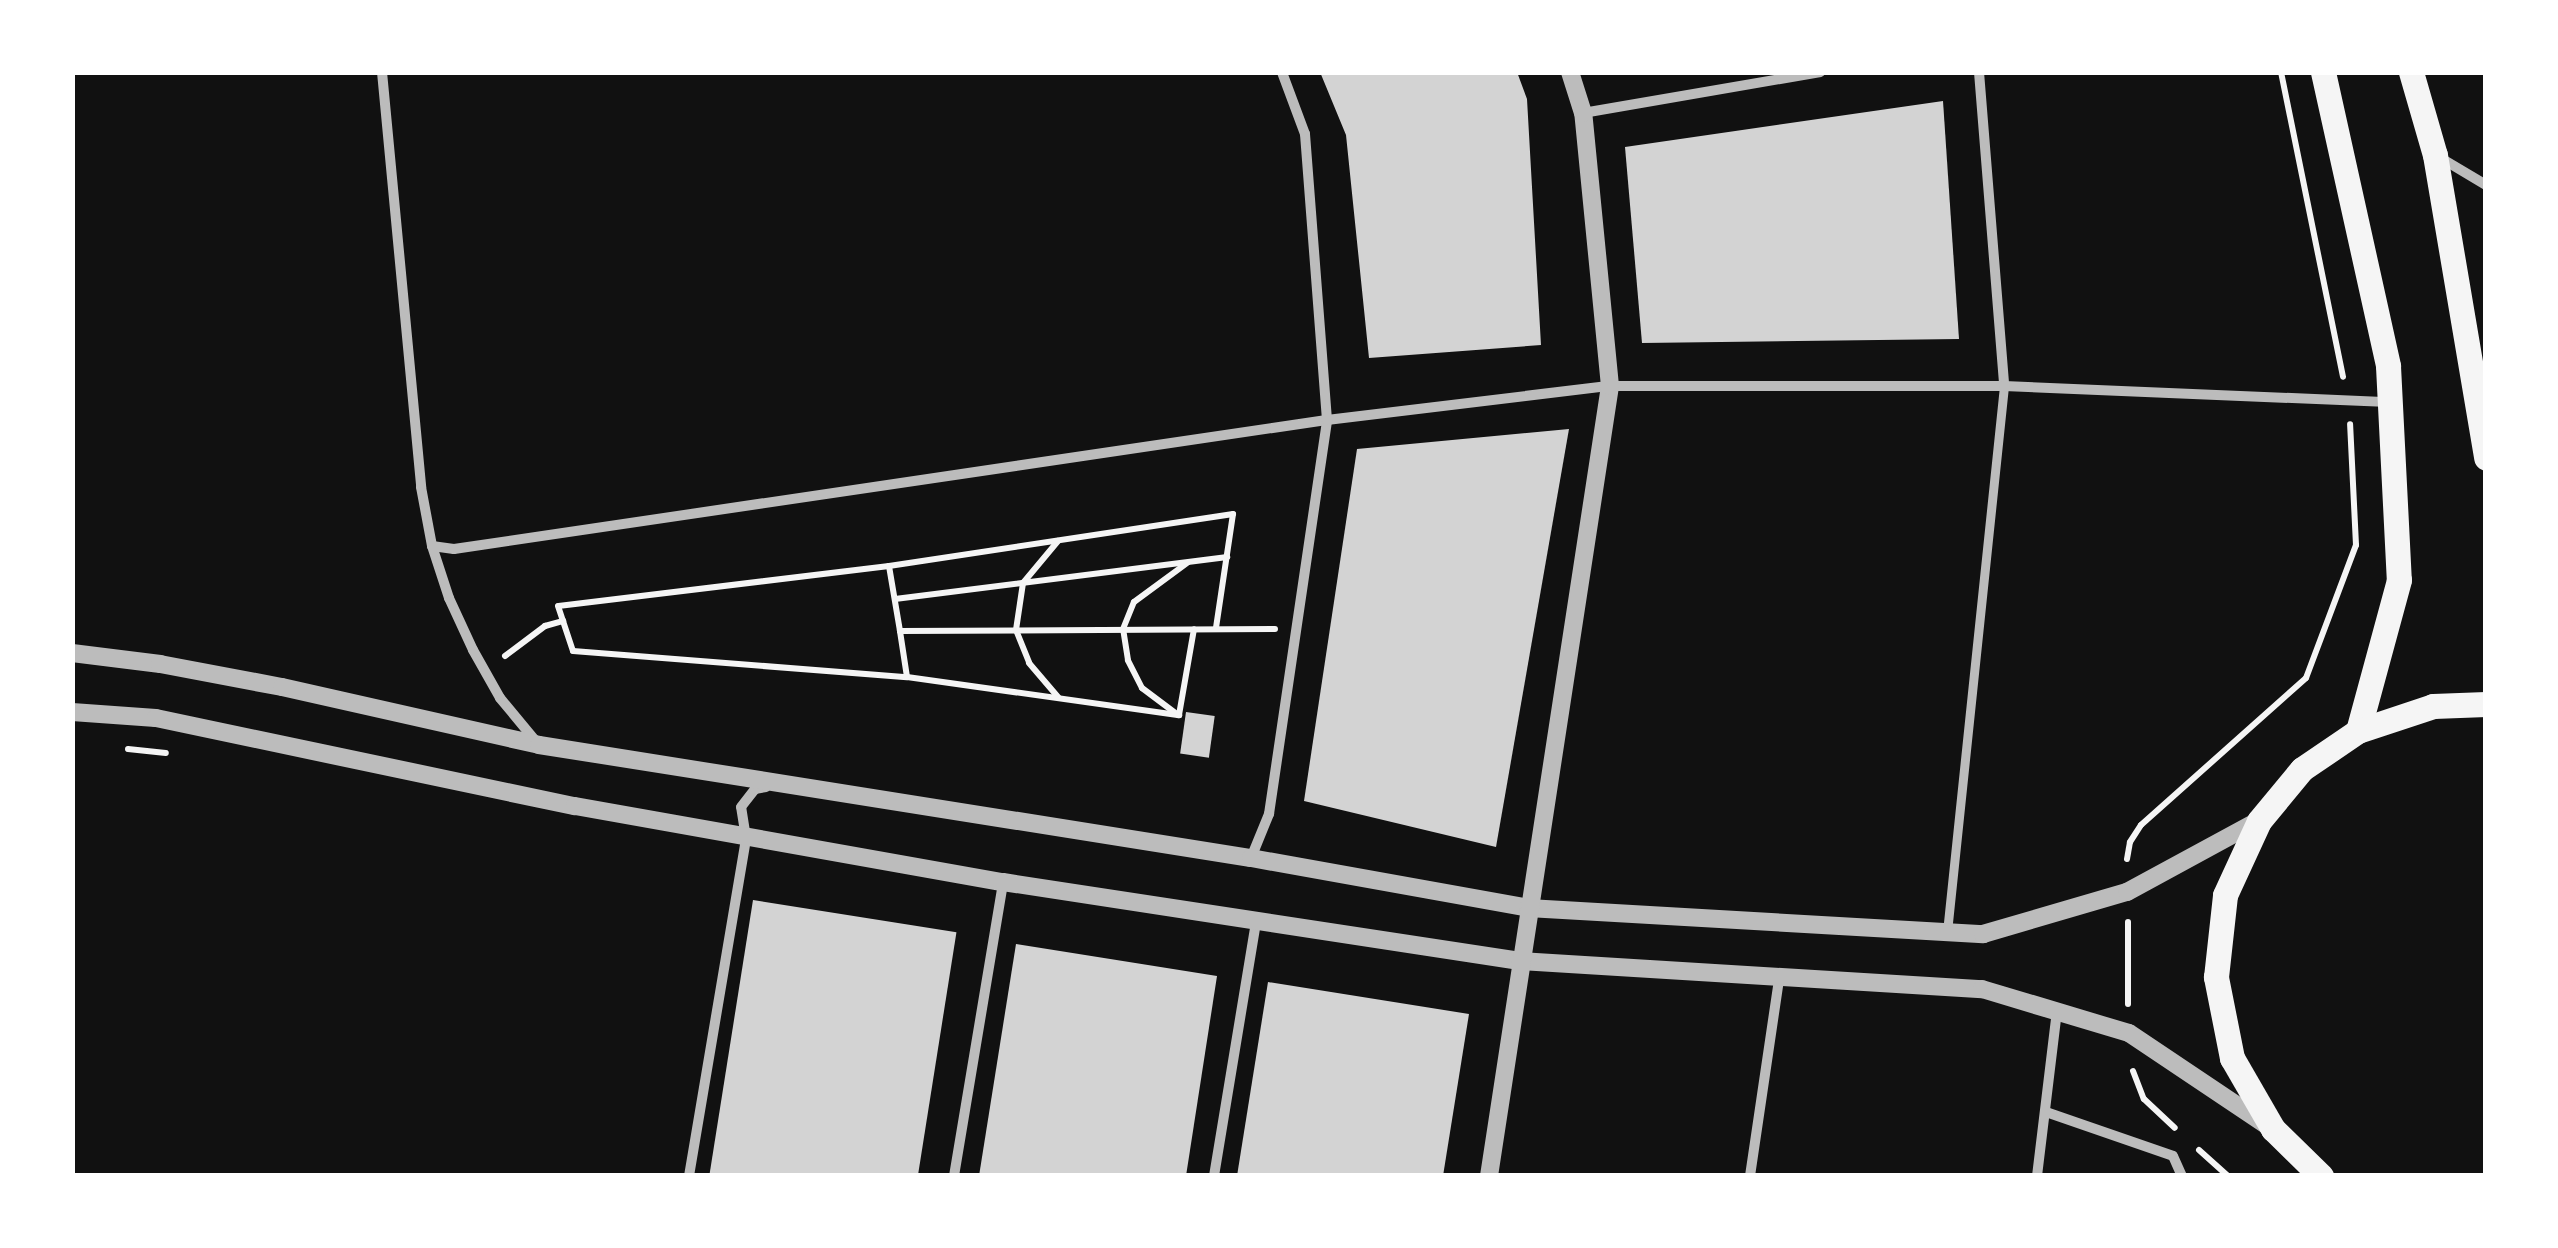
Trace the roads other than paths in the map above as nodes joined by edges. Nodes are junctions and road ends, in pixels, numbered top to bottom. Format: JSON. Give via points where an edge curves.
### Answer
{"nodes":[{"id":1,"x":382,"y":72,"type":"edge"},
{"id":2,"x":1282,"y":72,"type":"edge"},
{"id":3,"x":1570,"y":72,"type":"edge"},
{"id":4,"x":1820,"y":72,"type":"edge"},
{"id":5,"x":1980,"y":72,"type":"edge"},
{"id":6,"x":2323,"y":72,"type":"edge"},
{"id":7,"x":2411,"y":72,"type":"edge"},
{"id":8,"x":1583,"y":113,"type":"junction"},
{"id":9,"x":2434,"y":155,"type":"junction"},
{"id":10,"x":2486,"y":185,"type":"edge"},
{"id":11,"x":1610,"y":386,"type":"junction"},
{"id":12,"x":2004,"y":386,"type":"junction"},
{"id":13,"x":2390,"y":402,"type":"junction"},
{"id":14,"x":1327,"y":420,"type":"junction"},
{"id":15,"x":2486,"y":458,"type":"edge"},
{"id":16,"x":432,"y":546,"type":"junction"},
{"id":17,"x":72,"y":653,"type":"edge"},
{"id":18,"x":2486,"y":704,"type":"edge"},
{"id":19,"x":72,"y":712,"type":"edge"},
{"id":20,"x":2358,"y":731,"type":"junction"},
{"id":21,"x":539,"y":746,"type":"junction"},
{"id":22,"x":777,"y":785,"type":"junction"},
{"id":23,"x":2259,"y":820,"type":"junction"},
{"id":24,"x":746,"y":838,"type":"junction"},
{"id":25,"x":1251,"y":858,"type":"junction"},
{"id":26,"x":1003,"y":882,"type":"junction"},
{"id":27,"x":1528,"y":908,"type":"junction"},
{"id":28,"x":1256,"y":922,"type":"junction"},
{"id":29,"x":1947,"y":932,"type":"junction"},
{"id":30,"x":1520,"y":961,"type":"junction"},
{"id":31,"x":1780,"y":980,"type":"junction"},
{"id":32,"x":2056,"y":1010,"type":"junction"},
{"id":33,"x":2046,"y":1112,"type":"junction"},
{"id":34,"x":2273,"y":1129,"type":"junction"},
{"id":35,"x":689,"y":1176,"type":"edge"},
{"id":36,"x":954,"y":1176,"type":"edge"},
{"id":37,"x":1214,"y":1176,"type":"edge"},
{"id":38,"x":1490,"y":1176,"type":"edge"},
{"id":39,"x":1750,"y":1176,"type":"edge"},
{"id":40,"x":2037,"y":1176,"type":"edge"},
{"id":41,"x":2182,"y":1176,"type":"edge"},
{"id":42,"x":2322,"y":1176,"type":"edge"}],
"edges":[{"from":1,"to":16,"type":"street"},
{"from":2,"to":14,"type":"street","via":[[1305,134]]},
{"from":3,"to":8,"type":"street"},
{"from":4,"to":8,"type":"street"},
{"from":5,"to":12,"type":"street"},
{"from":6,"to":13,"type":"main road","via":[[2388,366]]},
{"from":7,"to":9,"type":"main road"},
{"from":8,"to":11,"type":"street"},
{"from":9,"to":10,"type":"street"},
{"from":9,"to":15,"type":"main road"},
{"from":11,"to":12,"type":"street"},
{"from":11,"to":14,"type":"street"},
{"from":11,"to":27,"type":"street"},
{"from":12,"to":13,"type":"street"},
{"from":12,"to":29,"type":"street"},
{"from":13,"to":20,"type":"main road","via":[[2400,580]]},
{"from":14,"to":16,"type":"street","via":[[454,549]]},
{"from":14,"to":25,"type":"street","via":[[1269,814]]},
{"from":16,"to":21,"type":"street","via":[[485,672]]},
{"from":17,"to":21,"type":"street","via":[[264,684]]},
{"from":18,"to":20,"type":"main road","via":[[2433,706]]},
{"from":19,"to":24,"type":"street","via":[[176,722]]},
{"from":20,"to":23,"type":"main road","via":[[2302,769]]},
{"from":21,"to":22,"type":"street"},
{"from":22,"to":24,"type":"street","via":[[745,797]]},
{"from":22,"to":25,"type":"street"},
{"from":23,"to":29,"type":"street","via":[[2127,892],[1983,934]]},
{"from":23,"to":34,"type":"main road","via":[[2224,895],[2216,977],[2232,1058]]},
{"from":24,"to":26,"type":"street"},
{"from":24,"to":35,"type":"street"},
{"from":25,"to":27,"type":"street"},
{"from":26,"to":28,"type":"street"},
{"from":26,"to":36,"type":"street"},
{"from":27,"to":29,"type":"street"},
{"from":27,"to":30,"type":"street"},
{"from":28,"to":30,"type":"street"},
{"from":28,"to":37,"type":"street"},
{"from":30,"to":31,"type":"street"},
{"from":30,"to":38,"type":"street"},
{"from":31,"to":32,"type":"street","via":[[1982,989]]},
{"from":31,"to":39,"type":"street"},
{"from":32,"to":33,"type":"street"},
{"from":32,"to":34,"type":"street","via":[[2129,1033]]},
{"from":33,"to":40,"type":"street"},
{"from":33,"to":41,"type":"street","via":[[2173,1156]]},
{"from":34,"to":42,"type":"main road"}]}
